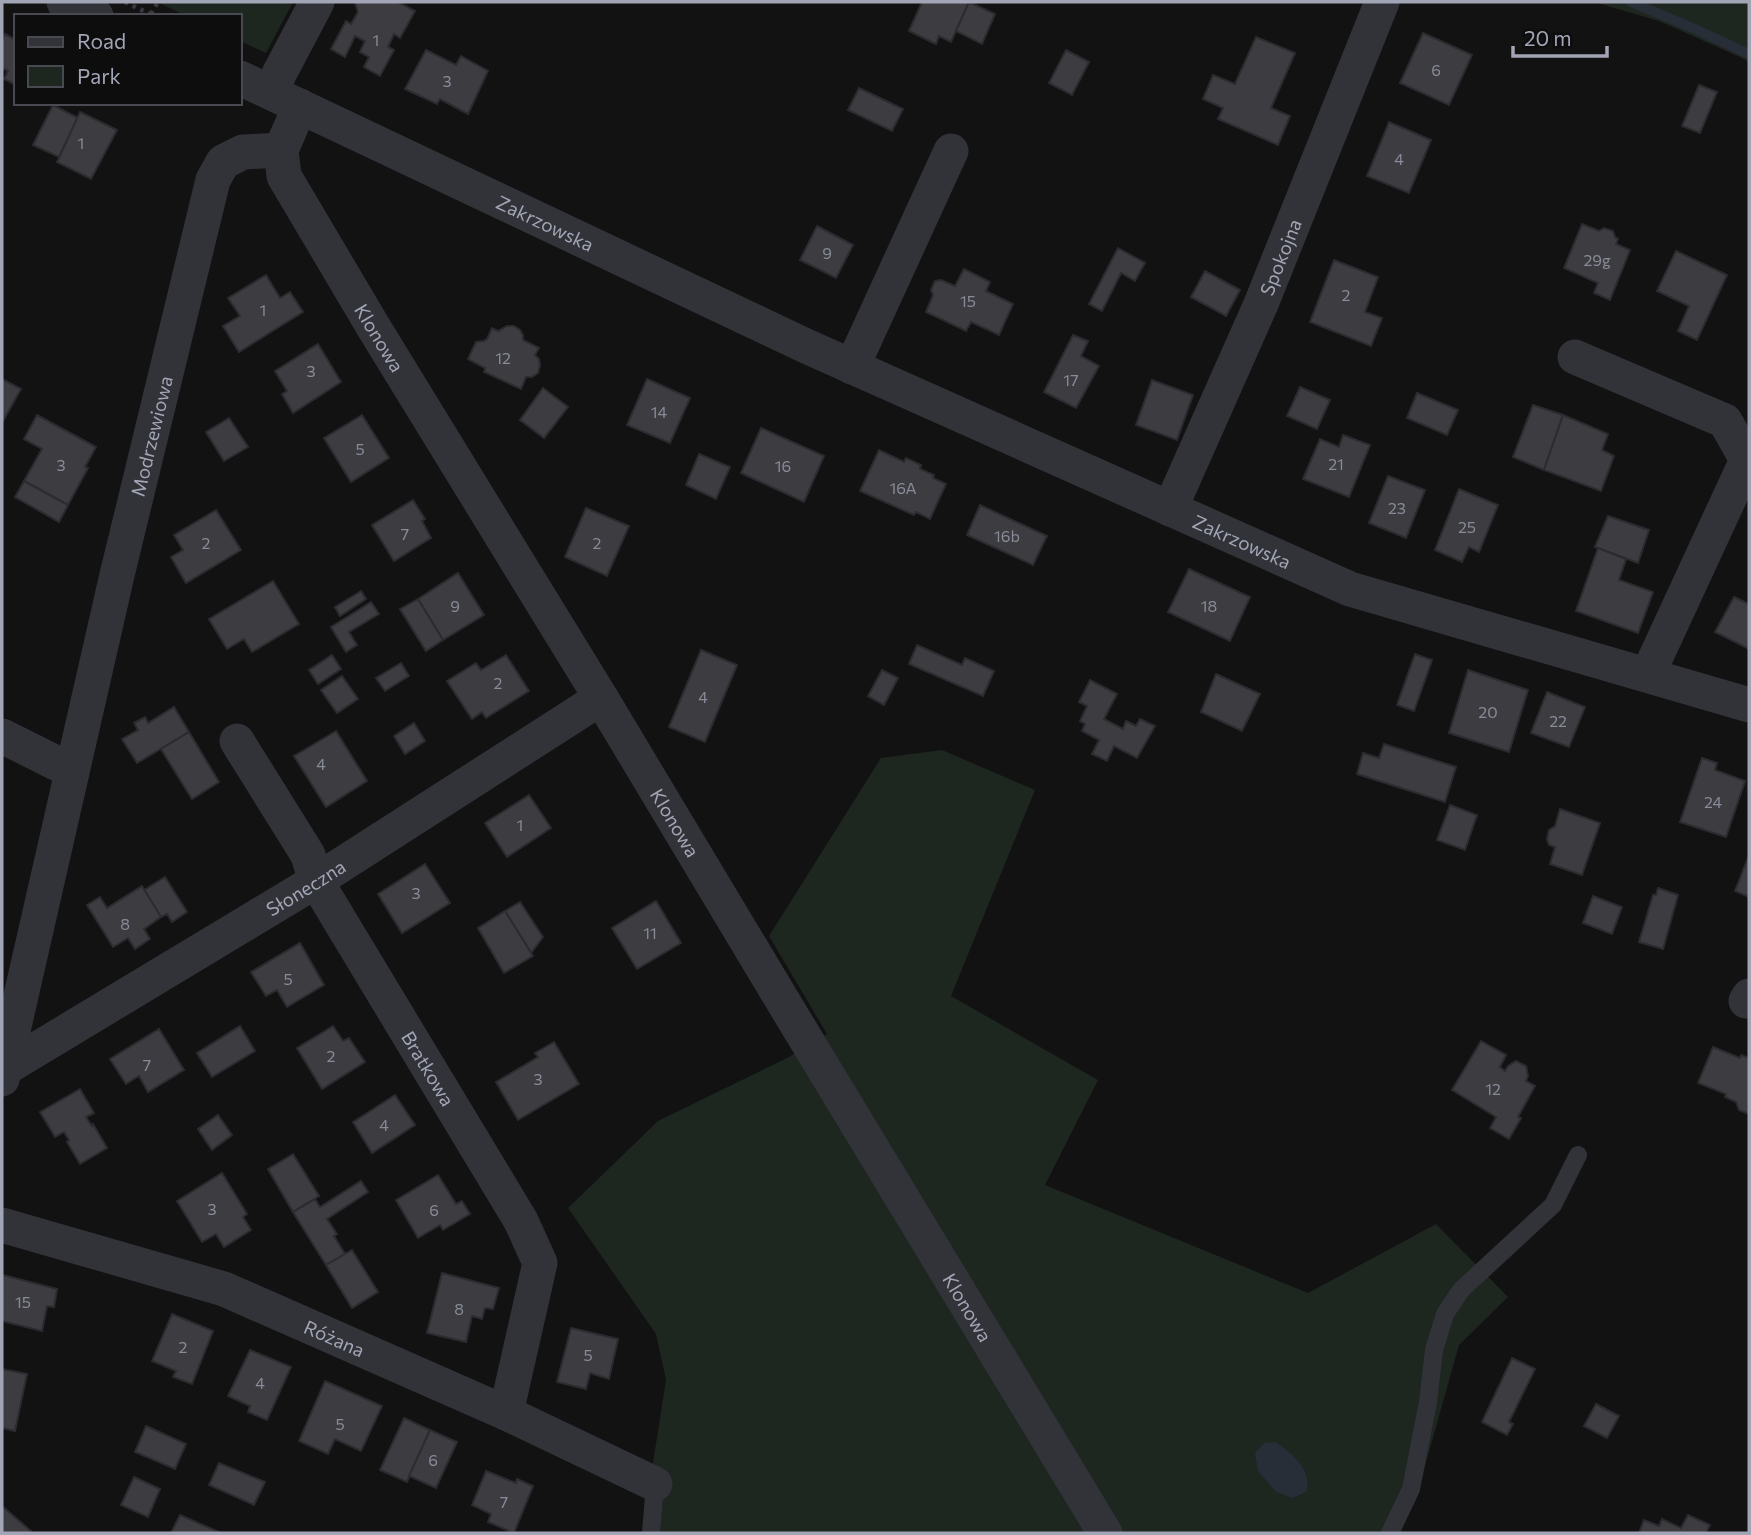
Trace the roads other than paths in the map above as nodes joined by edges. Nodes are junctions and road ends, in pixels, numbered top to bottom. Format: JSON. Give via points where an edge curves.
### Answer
{"nodes":[{"id":1,"x":64,"y":2,"type":"edge"},
{"id":2,"x":317,"y":2,"type":"edge"},
{"id":3,"x":1382,"y":2,"type":"edge"},
{"id":4,"x":91,"y":14,"type":"edge"},
{"id":5,"x":242,"y":79,"type":"edge"},
{"id":6,"x":286,"y":99,"type":"junction"},
{"id":7,"x":281,"y":150,"type":"junction"},
{"id":8,"x":951,"y":151,"type":"dead end"},
{"id":9,"x":1575,"y":357,"type":"dead end"},
{"id":10,"x":852,"y":367,"type":"junction"},
{"id":11,"x":1170,"y":509,"type":"junction"},
{"id":12,"x":1648,"y":674,"type":"junction"},
{"id":13,"x":601,"y":698,"type":"junction"},
{"id":14,"x":1749,"y":705,"type":"edge"},
{"id":15,"x":2,"y":736,"type":"edge"},
{"id":16,"x":237,"y":741,"type":"dead end"},
{"id":17,"x":72,"y":771,"type":"junction"},
{"id":18,"x":316,"y":881,"type":"junction"},
{"id":19,"x":3,"y":1074,"type":"edge"},
{"id":20,"x":1578,"y":1155,"type":"dead end"},
{"id":21,"x":2,"y":1225,"type":"edge"},
{"id":22,"x":506,"y":1413,"type":"junction"},
{"id":23,"x":655,"y":1484,"type":"joint"},
{"id":24,"x":651,"y":1533,"type":"edge"},
{"id":25,"x":1105,"y":1533,"type":"edge"},
{"id":26,"x":1390,"y":1533,"type":"edge"}],
"edges":[{"from":1,"to":4,"type":"street"},
{"from":2,"to":6,"type":"street","via":[[279,74]]},
{"from":3,"to":11,"type":"street","name":"Spokojna","via":[[1261,304]]},
{"from":5,"to":6,"type":"street","name":"Zakrzowska"},
{"from":6,"to":7,"type":"street"},
{"from":6,"to":10,"type":"street","name":"Zakrzowska"},
{"from":7,"to":13,"type":"street","name":"Klonowa","via":[[284,176],[310,222]]},
{"from":7,"to":17,"type":"street","name":"Modrzewiowa","via":[[243,152],[223,162],[213,180]]},
{"from":8,"to":10,"type":"street"},
{"from":9,"to":12,"type":"street","via":[[1725,421],[1747,460]]},
{"from":10,"to":11,"type":"street","name":"Zakrzowska"},
{"from":11,"to":12,"type":"street","name":"Zakrzowska","via":[[1350,589]]},
{"from":12,"to":14,"type":"street","name":"Zakrzowska"},
{"from":13,"to":18,"type":"street","name":"Słoneczna"},
{"from":13,"to":25,"type":"street","name":"Klonowa"},
{"from":15,"to":17,"type":"street"},
{"from":16,"to":18,"type":"street","name":"Bratkowa","via":[[308,855]]},
{"from":17,"to":19,"type":"street","name":"Modrzewiowa"},
{"from":18,"to":19,"type":"street","name":"Słoneczna"},
{"from":18,"to":22,"type":"street","name":"Bratkowa","via":[[522,1221],[540,1263]]},
{"from":20,"to":26,"type":"lane","via":[[1553,1205],[1461,1290],[1445,1314],[1434,1350],[1411,1489]]},
{"from":21,"to":22,"type":"street","name":"Różana","via":[[224,1289]]},
{"from":22,"to":23,"type":"street","name":"Różana"},
{"from":23,"to":24,"type":"lane"}]}
